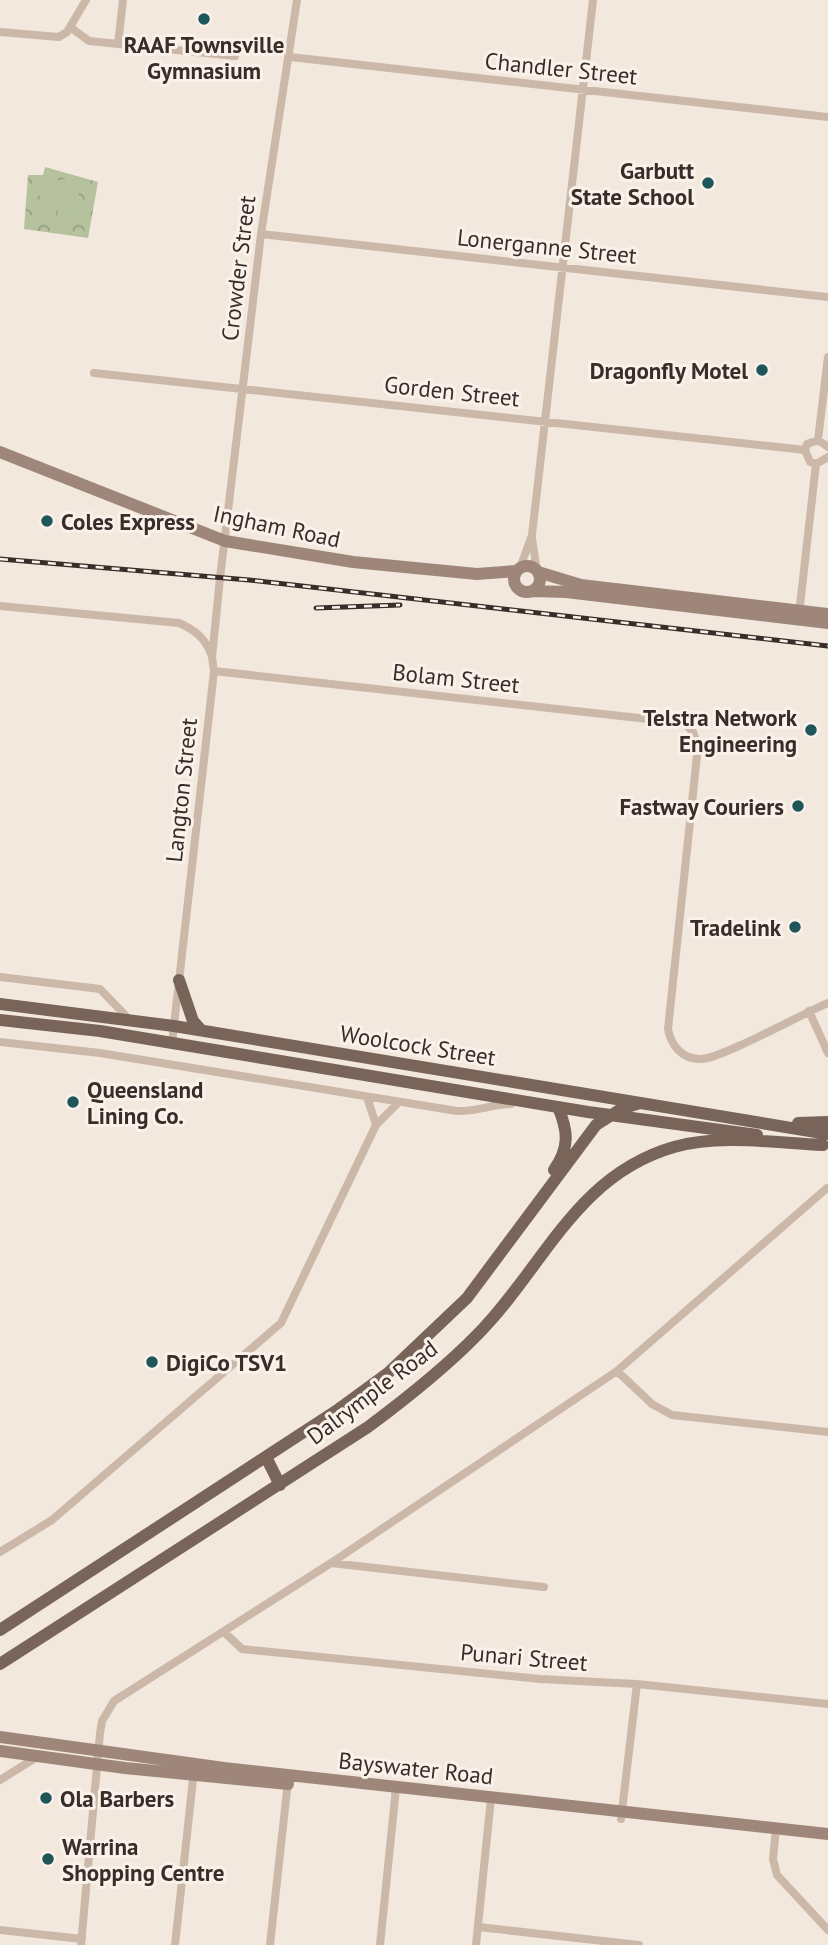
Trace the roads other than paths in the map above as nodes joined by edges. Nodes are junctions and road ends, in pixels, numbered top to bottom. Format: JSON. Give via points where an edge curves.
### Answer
{"nodes":[{"id":1,"x":86,"y":0,"type":"edge"},
{"id":2,"x":123,"y":0,"type":"edge"},
{"id":3,"x":298,"y":0,"type":"edge"},
{"id":4,"x":593,"y":0,"type":"edge"},
{"id":5,"x":73,"y":23,"type":"junction"},
{"id":6,"x":0,"y":32,"type":"edge"},
{"id":7,"x":118,"y":44,"type":"junction"},
{"id":8,"x":235,"y":56,"type":"dead end"},
{"id":9,"x":290,"y":57,"type":"junction"},
{"id":10,"x":583,"y":90,"type":"junction"},
{"id":11,"x":828,"y":117,"type":"edge"},
{"id":12,"x":261,"y":234,"type":"junction"},
{"id":13,"x":562,"y":268,"type":"junction"},
{"id":14,"x":828,"y":297,"type":"edge"},
{"id":15,"x":828,"y":357,"type":"edge"},
{"id":16,"x":94,"y":373,"type":"dead end"},
{"id":17,"x":243,"y":387,"type":"junction"},
{"id":18,"x":545,"y":421,"type":"junction"},
{"id":19,"x":818,"y":440,"type":"junction"},
{"id":20,"x":828,"y":447,"type":"edge"},
{"id":21,"x":805,"y":450,"type":"junction"},
{"id":22,"x":0,"y":452,"type":"edge"},
{"id":23,"x":828,"y":457,"type":"edge"},
{"id":24,"x":816,"y":464,"type":"junction"},
{"id":25,"x":532,"y":535,"type":"junction"},
{"id":26,"x":225,"y":541,"type":"junction"},
{"id":27,"x":537,"y":571,"type":"junction"},
{"id":28,"x":517,"y":574,"type":"junction"},
{"id":29,"x":531,"y":591,"type":"junction"},
{"id":30,"x":0,"y":606,"type":"edge"},
{"id":31,"x":828,"y":614,"type":"edge"},
{"id":32,"x":799,"y":615,"type":"junction"},
{"id":33,"x":828,"y":623,"type":"edge"},
{"id":34,"x":212,"y":657,"type":"junction"},
{"id":35,"x":214,"y":671,"type":"junction"},
{"id":36,"x":0,"y":977,"type":"edge"},
{"id":37,"x":179,"y":979,"type":"junction"},
{"id":38,"x":828,"y":1003,"type":"edge"},
{"id":39,"x":0,"y":1004,"type":"edge"},
{"id":40,"x":809,"y":1011,"type":"junction"},
{"id":41,"x":129,"y":1019,"type":"junction"},
{"id":42,"x":0,"y":1020,"type":"edge"},
{"id":43,"x":174,"y":1026,"type":"junction"},
{"id":44,"x":201,"y":1030,"type":"junction"},
{"id":45,"x":0,"y":1042,"type":"edge"},
{"id":46,"x":172,"y":1043,"type":"junction"},
{"id":47,"x":828,"y":1053,"type":"edge"},
{"id":48,"x":367,"y":1097,"type":"junction"},
{"id":49,"x":399,"y":1102,"type":"junction"},
{"id":50,"x":640,"y":1103,"type":"junction"},
{"id":51,"x":539,"y":1104,"type":"junction"},
{"id":52,"x":558,"y":1107,"type":"junction"},
{"id":53,"x":611,"y":1114,"type":"junction"},
{"id":54,"x":641,"y":1118,"type":"junction"},
{"id":55,"x":735,"y":1119,"type":"junction"},
{"id":56,"x":828,"y":1122,"type":"edge"},
{"id":57,"x":376,"y":1125,"type":"junction"},
{"id":58,"x":826,"y":1141,"type":"edge"},
{"id":59,"x":827,"y":1188,"type":"edge"},
{"id":60,"x":518,"y":1230,"type":"junction"},
{"id":61,"x":617,"y":1371,"type":"junction"},
{"id":62,"x":828,"y":1433,"type":"edge"},
{"id":63,"x":266,"y":1457,"type":"junction"},
{"id":64,"x":281,"y":1485,"type":"junction"},
{"id":65,"x":0,"y":1552,"type":"edge"},
{"id":66,"x":331,"y":1563,"type":"junction"},
{"id":67,"x":544,"y":1587,"type":"dead end"},
{"id":68,"x":0,"y":1630,"type":"edge"},
{"id":69,"x":223,"y":1632,"type":"junction"},
{"id":70,"x":0,"y":1664,"type":"edge"},
{"id":71,"x":637,"y":1684,"type":"junction"},
{"id":72,"x":828,"y":1704,"type":"edge"},
{"id":73,"x":0,"y":1737,"type":"edge"},
{"id":74,"x":0,"y":1751,"type":"edge"},
{"id":75,"x":99,"y":1752,"type":"junction"},
{"id":76,"x":37,"y":1757,"type":"junction"},
{"id":77,"x":99,"y":1765,"type":"junction"},
{"id":78,"x":194,"y":1770,"type":"junction"},
{"id":79,"x":0,"y":1780,"type":"edge"},
{"id":80,"x":288,"y":1780,"type":"junction"},
{"id":81,"x":396,"y":1792,"type":"junction"},
{"id":82,"x":490,"y":1801,"type":"junction"},
{"id":83,"x":621,"y":1816,"type":"junction"},
{"id":84,"x":776,"y":1832,"type":"junction"},
{"id":85,"x":828,"y":1834,"type":"edge"},
{"id":86,"x":828,"y":1842,"type":"edge"},
{"id":87,"x":478,"y":1927,"type":"junction"},
{"id":88,"x":0,"y":1930,"type":"edge"},
{"id":89,"x":828,"y":1930,"type":"edge"},
{"id":90,"x":82,"y":1942,"type":"edge"},
{"id":91,"x":175,"y":1945,"type":"edge"},
{"id":92,"x":270,"y":1945,"type":"edge"},
{"id":93,"x":380,"y":1945,"type":"edge"},
{"id":94,"x":476,"y":1945,"type":"edge"},
{"id":95,"x":639,"y":1945,"type":"edge"}],
"edges":[{"from":1,"to":5,"type":"street"},
{"from":2,"to":7,"type":"street"},
{"from":3,"to":9,"type":"street","name":"Crowder Street"},
{"from":4,"to":10,"type":"street"},
{"from":5,"to":6,"type":"street","via":[[59,37]]},
{"from":5,"to":7,"type":"street","via":[[89,41]]},
{"from":7,"to":8,"type":"street"},
{"from":9,"to":10,"type":"street","name":"Chandler Street"},
{"from":9,"to":12,"type":"street","name":"Crowder Street"},
{"from":10,"to":11,"type":"street","name":"Chandler Street"},
{"from":10,"to":13,"type":"street"},
{"from":12,"to":13,"type":"street","name":"Lonerganne Street"},
{"from":12,"to":17,"type":"street","name":"Crowder Street"},
{"from":13,"to":14,"type":"street","name":"Lonerganne Street"},
{"from":13,"to":18,"type":"street"},
{"from":15,"to":19,"type":"street"},
{"from":16,"to":17,"type":"street","name":"Gorden Street"},
{"from":17,"to":18,"type":"street","name":"Gorden Street"},
{"from":17,"to":26,"type":"street","name":"Crowder Street"},
{"from":18,"to":21,"type":"street","name":"Gorden Street"},
{"from":18,"to":25,"type":"street"},
{"from":19,"to":20,"type":"street"},
{"from":19,"to":21,"type":"street","via":[[807,444]]},
{"from":21,"to":24,"type":"street"},
{"from":22,"to":26,"type":"main road","name":"Ingham Road"},
{"from":23,"to":24,"type":"street"},
{"from":24,"to":32,"type":"street"},
{"from":25,"to":27,"type":"street"},
{"from":25,"to":28,"type":"street"},
{"from":26,"to":28,"type":"main road","name":"Ingham Road","via":[[289,554]]},
{"from":26,"to":34,"type":"street","name":"Langton Street"},
{"from":27,"to":28,"type":"main road","via":[[529,566]]},
{"from":27,"to":29,"type":"main road","via":[[538,585]]},
{"from":27,"to":32,"type":"main road","via":[[595,587]]},
{"from":28,"to":29,"type":"main road","via":[[522,591]]},
{"from":29,"to":32,"type":"main road"},
{"from":30,"to":34,"type":"street","via":[[179,623],[194,629]]},
{"from":31,"to":32,"type":"main road"},
{"from":32,"to":33,"type":"main road"},
{"from":34,"to":35,"type":"street","name":"Langton Street"},
{"from":35,"to":37,"type":"street","name":"Langton Street"},
{"from":35,"to":40,"type":"street","name":"Bolam Street","via":[[675,720],[692,729],[698,746],[668,1029],[675,1048],[685,1055],[708,1058]]},
{"from":36,"to":41,"type":"street","via":[[100,989]]},
{"from":37,"to":43,"type":"street","name":"Langton Street"},
{"from":37,"to":44,"type":"main road","via":[[193,1021]]},
{"from":38,"to":40,"type":"street"},
{"from":39,"to":41,"type":"main road","name":"Woolcock Street"},
{"from":40,"to":47,"type":"street"},
{"from":41,"to":43,"type":"main road","name":"Woolcock Street"},
{"from":42,"to":46,"type":"main road","name":"Woolcock Street"},
{"from":43,"to":44,"type":"main road","name":"Woolcock Street"},
{"from":43,"to":46,"type":"street","name":"Langton Street"},
{"from":44,"to":50,"type":"main road","name":"Woolcock Street"},
{"from":45,"to":48,"type":"street","via":[[100,1053]]},
{"from":46,"to":51,"type":"main road","name":"Woolcock Street"},
{"from":48,"to":49,"type":"street"},
{"from":48,"to":57,"type":"street"},
{"from":49,"to":51,"type":"street","via":[[471,1112],[496,1104]]},
{"from":49,"to":57,"type":"street"},
{"from":50,"to":53,"type":"main road","name":"Dalrymple Road"},
{"from":50,"to":54,"type":"main road","via":[[635,1114]]},
{"from":50,"to":55,"type":"main road","name":"Woolcock Street"},
{"from":51,"to":52,"type":"main road","name":"Woolcock Street"},
{"from":52,"to":53,"type":"main road","name":"Woolcock Street"},
{"from":52,"to":60,"type":"main road","via":[[567,1129],[564,1153]]},
{"from":53,"to":54,"type":"main road","name":"Woolcock Street"},
{"from":53,"to":60,"type":"main road","name":"Dalrymple Road","via":[[596,1125]]},
{"from":54,"to":58,"type":"main road","name":"Woolcock Street"},
{"from":55,"to":56,"type":"main road"},
{"from":55,"to":58,"type":"main road","name":"Woolcock Street"},
{"from":57,"to":65,"type":"street","via":[[281,1323],[52,1520]]},
{"from":58,"to":64,"type":"main road","name":"Dalrymple Road","via":[[699,1142],[656,1153],[616,1173],[582,1202],[479,1334],[426,1383]]},
{"from":59,"to":61,"type":"street"},
{"from":60,"to":63,"type":"main road","name":"Dalrymple Road","via":[[467,1298],[429,1337],[367,1388]]},
{"from":61,"to":62,"type":"street","via":[[652,1404],[672,1415]]},
{"from":61,"to":66,"type":"street"},
{"from":63,"to":64,"type":"main road"},
{"from":63,"to":68,"type":"main road","name":"Dalrymple Road"},
{"from":64,"to":70,"type":"main road","name":"Dalrymple Road"},
{"from":66,"to":67,"type":"street"},
{"from":66,"to":69,"type":"street"},
{"from":69,"to":71,"type":"street","name":"Punari Street","via":[[243,1649],[540,1679]]},
{"from":69,"to":75,"type":"street","via":[[120,1695],[102,1721]]},
{"from":71,"to":72,"type":"street","name":"Punari Street"},
{"from":71,"to":83,"type":"street"},
{"from":73,"to":75,"type":"main road","name":"Bayswater Road"},
{"from":74,"to":76,"type":"main road","name":"Bayswater Road"},
{"from":75,"to":77,"type":"street"},
{"from":75,"to":78,"type":"main road","name":"Bayswater Road"},
{"from":76,"to":77,"type":"main road","name":"Bayswater Road"},
{"from":76,"to":79,"type":"street"},
{"from":77,"to":78,"type":"main road","name":"Bayswater Road"},
{"from":77,"to":90,"type":"street"},
{"from":78,"to":80,"type":"main road","name":"Bayswater Road"},
{"from":78,"to":91,"type":"street"},
{"from":80,"to":81,"type":"main road","name":"Bayswater Road"},
{"from":80,"to":92,"type":"street"},
{"from":81,"to":82,"type":"main road","name":"Bayswater Road"},
{"from":81,"to":93,"type":"street"},
{"from":82,"to":83,"type":"main road","name":"Bayswater Road"},
{"from":82,"to":87,"type":"street"},
{"from":83,"to":84,"type":"main road","name":"Bayswater Road"},
{"from":84,"to":85,"type":"main road","name":"Bayswater Road"},
{"from":84,"to":86,"type":"main road","name":"Bayswater Road"},
{"from":84,"to":89,"type":"street","via":[[773,1859],[777,1874]]},
{"from":87,"to":94,"type":"street"},
{"from":87,"to":95,"type":"street"},
{"from":88,"to":90,"type":"street"}]}
